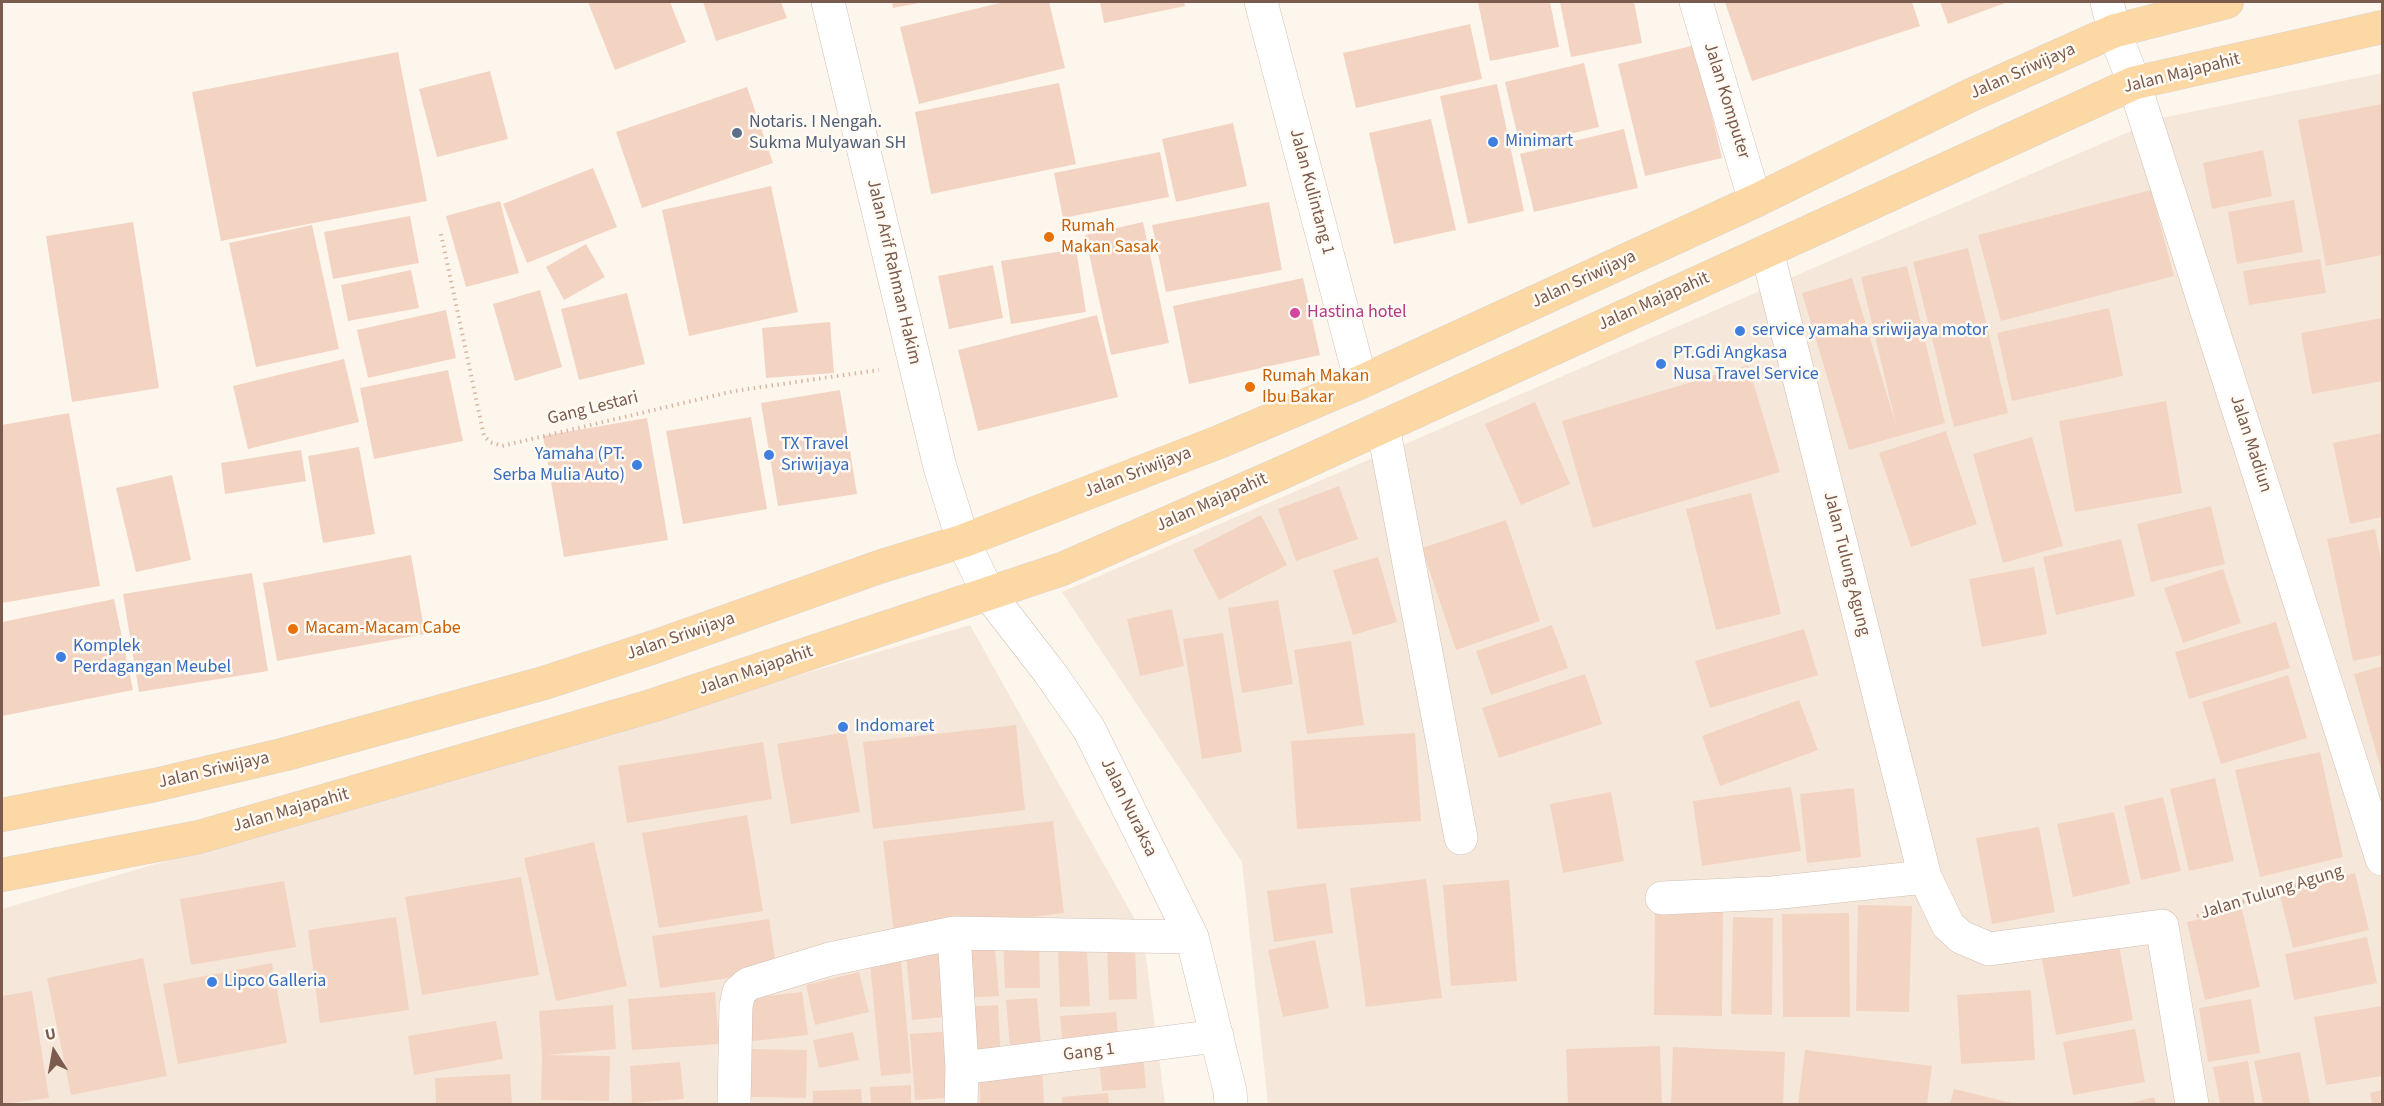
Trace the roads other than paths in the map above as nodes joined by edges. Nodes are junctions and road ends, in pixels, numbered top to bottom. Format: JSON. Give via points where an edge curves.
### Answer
{"nodes":[{"id":1,"x":828,"y":2,"type":"edge"},
{"id":2,"x":1262,"y":2,"type":"edge"},
{"id":3,"x":1696,"y":2,"type":"edge"},
{"id":4,"x":2227,"y":2,"type":"edge"},
{"id":5,"x":2111,"y":16,"type":"edge"},
{"id":6,"x":2382,"y":27,"type":"edge"},
{"id":7,"x":2134,"y":83,"type":"junction"},
{"id":8,"x":1755,"y":201,"type":"junction"},
{"id":9,"x":1767,"y":251,"type":"junction"},
{"id":10,"x":1361,"y":382,"type":"junction"},
{"id":11,"x":1383,"y":426,"type":"junction"},
{"id":12,"x":963,"y":541,"type":"junction"},
{"id":13,"x":988,"y":592,"type":"junction"},
{"id":14,"x":2,"y":815,"type":"edge"},
{"id":15,"x":1461,"y":838,"type":"dead end"},
{"id":16,"x":2382,"y":859,"type":"edge"},
{"id":17,"x":2,"y":875,"type":"edge"},
{"id":18,"x":1924,"y":877,"type":"junction"},
{"id":19,"x":1662,"y":898,"type":"dead end"},
{"id":20,"x":954,"y":933,"type":"junction"},
{"id":21,"x":1192,"y":937,"type":"junction"},
{"id":22,"x":1216,"y":1036,"type":"junction"},
{"id":23,"x":962,"y":1068,"type":"junction"},
{"id":24,"x":734,"y":1104,"type":"edge"},
{"id":25,"x":961,"y":1104,"type":"edge"},
{"id":26,"x":1231,"y":1104,"type":"edge"},
{"id":27,"x":2192,"y":1104,"type":"edge"}],
"edges":[{"from":1,"to":12,"type":"street","name":"Jalan Arif Rahman Hakim","via":[[940,466]]},
{"from":2,"to":10,"type":"street","name":"Jalan Kulintang 1"},
{"from":3,"to":8,"type":"street","name":"Jalan Komputer"},
{"from":4,"to":5,"type":"main road","name":"Jalan Sriwijaya"},
{"from":5,"to":7,"type":"street","name":"Jalan Madiun"},
{"from":5,"to":8,"type":"main road","name":"Jalan Sriwijaya","via":[[1971,95]]},
{"from":6,"to":7,"type":"main road","name":"Jalan Majapahit"},
{"from":7,"to":9,"type":"main road","name":"Jalan Majapahit"},
{"from":7,"to":16,"type":"street","name":"Jalan Madiun"},
{"from":8,"to":10,"type":"main road","name":"Jalan Sriwijaya"},
{"from":9,"to":11,"type":"main road","name":"Jalan Majapahit"},
{"from":9,"to":18,"type":"street","name":"Jalan Tulung Agung"},
{"from":10,"to":12,"type":"main road","name":"Jalan Sriwijaya","via":[[1219,442]]},
{"from":11,"to":13,"type":"main road","name":"Jalan Majapahit","via":[[1062,569]]},
{"from":11,"to":15,"type":"street"},
{"from":12,"to":13,"type":"street","name":"Jalan Nuraksa"},
{"from":12,"to":14,"type":"main road","name":"Jalan Sriwijaya","via":[[544,683],[286,754]]},
{"from":13,"to":17,"type":"main road","name":"Jalan Majapahit","via":[[651,706],[199,837]]},
{"from":13,"to":21,"type":"street","name":"Jalan Nuraksa","via":[[1089,729]]},
{"from":18,"to":19,"type":"street","via":[[1772,893]]},
{"from":18,"to":27,"type":"street","name":"Jalan Tulung Agung","via":[[1948,925],[1961,937],[1989,949],[2162,926]]},
{"from":20,"to":21,"type":"street"},
{"from":20,"to":23,"type":"street"},
{"from":20,"to":24,"type":"street","via":[[830,959],[748,984],[739,992],[736,1006]]},
{"from":21,"to":22,"type":"street","name":"Jalan Nuraksa"},
{"from":22,"to":23,"type":"street","name":"Gang 1"},
{"from":22,"to":26,"type":"street","name":"Jalan Nuraksa"},
{"from":23,"to":25,"type":"street"}]}
